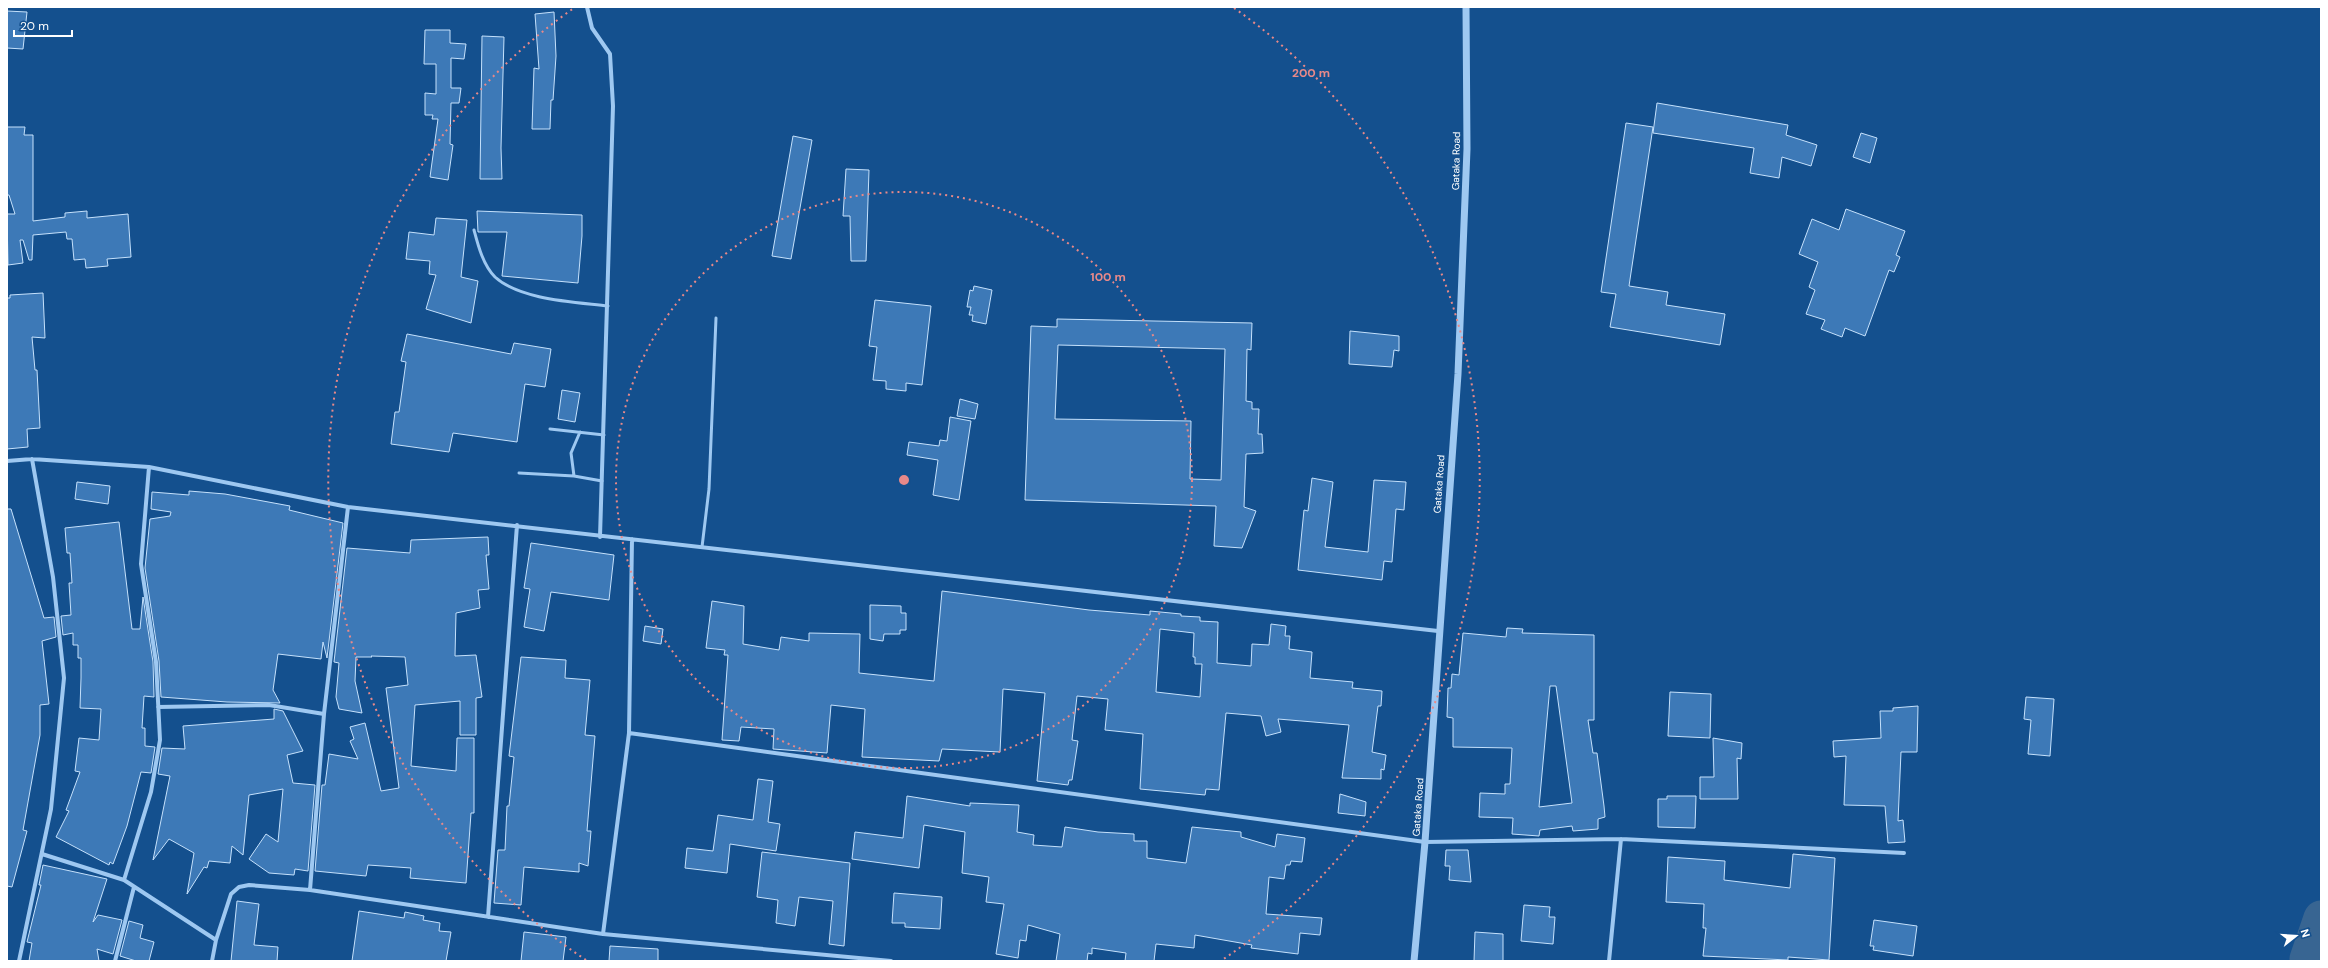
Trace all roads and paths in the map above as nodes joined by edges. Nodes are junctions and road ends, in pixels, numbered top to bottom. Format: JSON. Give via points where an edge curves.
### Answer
{"nodes":[{"id":1,"x":587,"y":7,"type":"edge"},
{"id":2,"x":1466,"y":7,"type":"edge"},
{"id":3,"x":474,"y":230,"type":"dead end"},
{"id":4,"x":608,"y":306,"type":"junction"},
{"id":5,"x":716,"y":318,"type":"dead end"},
{"id":6,"x":550,"y":429,"type":"dead end"},
{"id":7,"x":580,"y":432,"type":"junction"},
{"id":8,"x":604,"y":435,"type":"junction"},
{"id":9,"x":32,"y":458,"type":"junction"},
{"id":10,"x":7,"y":461,"type":"edge"},
{"id":11,"x":148,"y":466,"type":"junction"},
{"id":12,"x":519,"y":473,"type":"dead end"},
{"id":13,"x":574,"y":476,"type":"junction"},
{"id":14,"x":602,"y":481,"type":"junction"},
{"id":15,"x":348,"y":507,"type":"junction"},
{"id":16,"x":517,"y":525,"type":"junction"},
{"id":17,"x":600,"y":537,"type":"junction"},
{"id":18,"x":632,"y":540,"type":"junction"},
{"id":19,"x":702,"y":548,"type":"junction"},
{"id":20,"x":1438,"y":631,"type":"junction"},
{"id":21,"x":158,"y":707,"type":"junction"},
{"id":22,"x":324,"y":714,"type":"junction"},
{"id":23,"x":629,"y":733,"type":"junction"},
{"id":24,"x":1621,"y":839,"type":"junction"},
{"id":25,"x":1425,"y":842,"type":"junction"},
{"id":26,"x":1904,"y":853,"type":"dead end"},
{"id":27,"x":42,"y":854,"type":"junction"},
{"id":28,"x":124,"y":880,"type":"junction"},
{"id":29,"x":134,"y":887,"type":"junction"},
{"id":30,"x":310,"y":890,"type":"junction"},
{"id":31,"x":488,"y":917,"type":"junction"},
{"id":32,"x":603,"y":934,"type":"junction"},
{"id":33,"x":216,"y":940,"type":"junction"},
{"id":34,"x":19,"y":961,"type":"edge"},
{"id":35,"x":115,"y":961,"type":"edge"},
{"id":36,"x":212,"y":961,"type":"edge"},
{"id":37,"x":891,"y":961,"type":"edge"},
{"id":38,"x":1414,"y":961,"type":"edge"},
{"id":39,"x":1609,"y":961,"type":"edge"}],
"edges":[{"from":1,"to":4,"type":"street","via":[[592,28],[607,47],[611,62],[613,106]]},
{"from":2,"to":20,"type":"street","name":"Gataka Road","via":[[1467,149],[1458,358]]},
{"from":3,"to":4,"type":"lane","via":[[482,256],[495,276],[515,290]]},
{"from":4,"to":8,"type":"street"},
{"from":5,"to":19,"type":"lane","via":[[709,489]]},
{"from":6,"to":7,"type":"lane"},
{"from":7,"to":8,"type":"lane"},
{"from":7,"to":13,"type":"lane","via":[[571,453]]},
{"from":8,"to":14,"type":"street"},
{"from":9,"to":10,"type":"street"},
{"from":9,"to":11,"type":"street"},
{"from":9,"to":27,"type":"street","via":[[54,577],[64,678],[51,809]]},
{"from":11,"to":15,"type":"street"},
{"from":11,"to":21,"type":"street","via":[[141,564],[156,662]]},
{"from":12,"to":13,"type":"lane"},
{"from":13,"to":14,"type":"lane"},
{"from":14,"to":17,"type":"street"},
{"from":15,"to":16,"type":"street"},
{"from":15,"to":22,"type":"street"},
{"from":16,"to":17,"type":"street"},
{"from":16,"to":31,"type":"street"},
{"from":17,"to":18,"type":"street"},
{"from":18,"to":19,"type":"street"},
{"from":18,"to":23,"type":"street"},
{"from":19,"to":20,"type":"street"},
{"from":20,"to":25,"type":"street","name":"Gataka Road"},
{"from":21,"to":22,"type":"street","via":[[269,705]]},
{"from":21,"to":28,"type":"street","via":[[160,740],[151,792]]},
{"from":22,"to":30,"type":"street"},
{"from":23,"to":25,"type":"street"},
{"from":23,"to":32,"type":"street"},
{"from":24,"to":25,"type":"street"},
{"from":24,"to":26,"type":"street"},
{"from":24,"to":39,"type":"street"},
{"from":25,"to":38,"type":"street","name":"Gataka Road"},
{"from":27,"to":28,"type":"street"},
{"from":27,"to":34,"type":"street"},
{"from":28,"to":29,"type":"street"},
{"from":29,"to":33,"type":"street"},
{"from":29,"to":35,"type":"street"},
{"from":30,"to":31,"type":"street"},
{"from":30,"to":33,"type":"street","via":[[249,885],[239,887],[231,894]]},
{"from":31,"to":32,"type":"street"},
{"from":32,"to":37,"type":"street"},
{"from":33,"to":36,"type":"street"}]}
